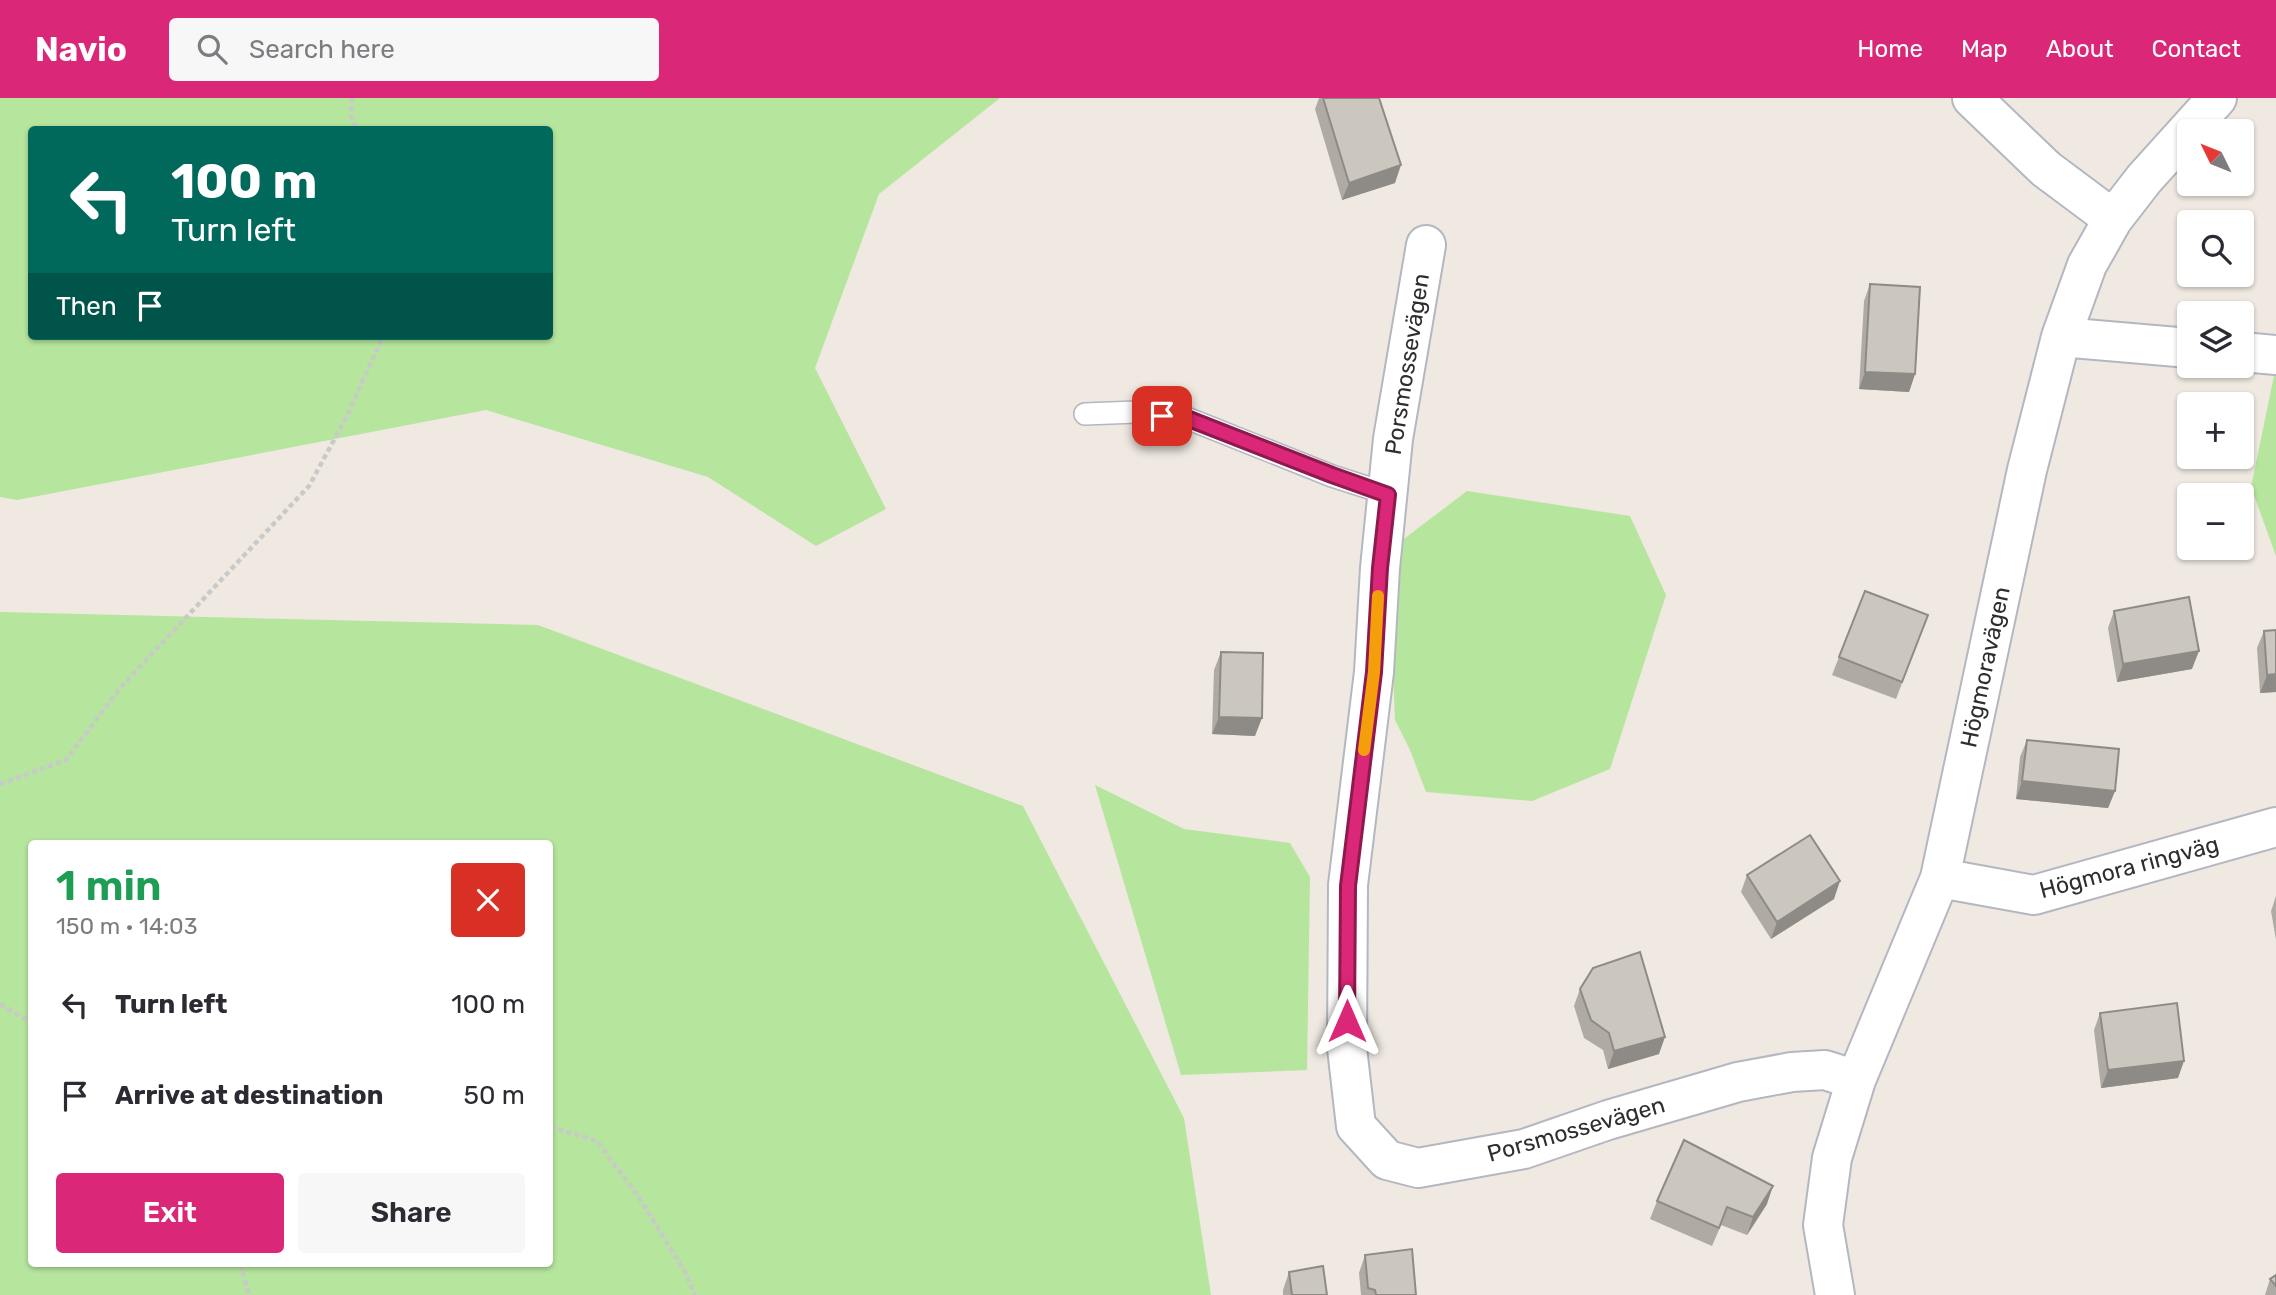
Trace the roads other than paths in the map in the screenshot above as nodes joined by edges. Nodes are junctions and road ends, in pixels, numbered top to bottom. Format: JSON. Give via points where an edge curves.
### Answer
{"nodes":[{"id":1,"x":1972,"y":98,"type":"edge"},
{"id":2,"x":2217,"y":98,"type":"edge"},
{"id":3,"x":2113,"y":219,"type":"junction"},
{"id":4,"x":1426,"y":245,"type":"dead end"},
{"id":5,"x":2061,"y":337,"type":"junction"},
{"id":6,"x":2177,"y":347,"type":"edge"},
{"id":7,"x":2254,"y":353,"type":"edge"},
{"id":8,"x":2276,"y":355,"type":"edge"},
{"id":9,"x":1085,"y":415,"type":"dead end"},
{"id":10,"x":1388,"y":495,"type":"junction"},
{"id":11,"x":2276,"y":827,"type":"edge"},
{"id":12,"x":1940,"y":878,"type":"junction"},
{"id":13,"x":1856,"y":1080,"type":"junction"},
{"id":14,"x":1835,"y":1295,"type":"edge"}],
"edges":[{"from":1,"to":3,"type":"street","via":[[2046,169]]},
{"from":2,"to":3,"type":"street","name":"Högmoravägen"},
{"from":3,"to":5,"type":"street","name":"Högmoravägen","via":[[2087,265]]},
{"from":4,"to":10,"type":"street","name":"Porsmossevägen"},
{"from":5,"to":6,"type":"street"},
{"from":5,"to":12,"type":"street","name":"Högmoravägen","via":[[2027,470]]},
{"from":7,"to":8,"type":"street"},
{"from":9,"to":10,"type":"lane","via":[[1136,412],[1189,419]]},
{"from":10,"to":13,"type":"street","name":"Porsmossevägen","via":[[1374,672],[1348,886],[1346,1048],[1356,1126],[1387,1160],[1419,1168],[1524,1149],[1608,1119],[1738,1082],[1825,1070]]},
{"from":11,"to":12,"type":"street","name":"Högmora ringväg","via":[[2034,895]]},
{"from":12,"to":13,"type":"street","name":"Högmoravägen"},
{"from":13,"to":14,"type":"street","name":"Högmoravägen","via":[[1832,1158],[1823,1225]]}]}
